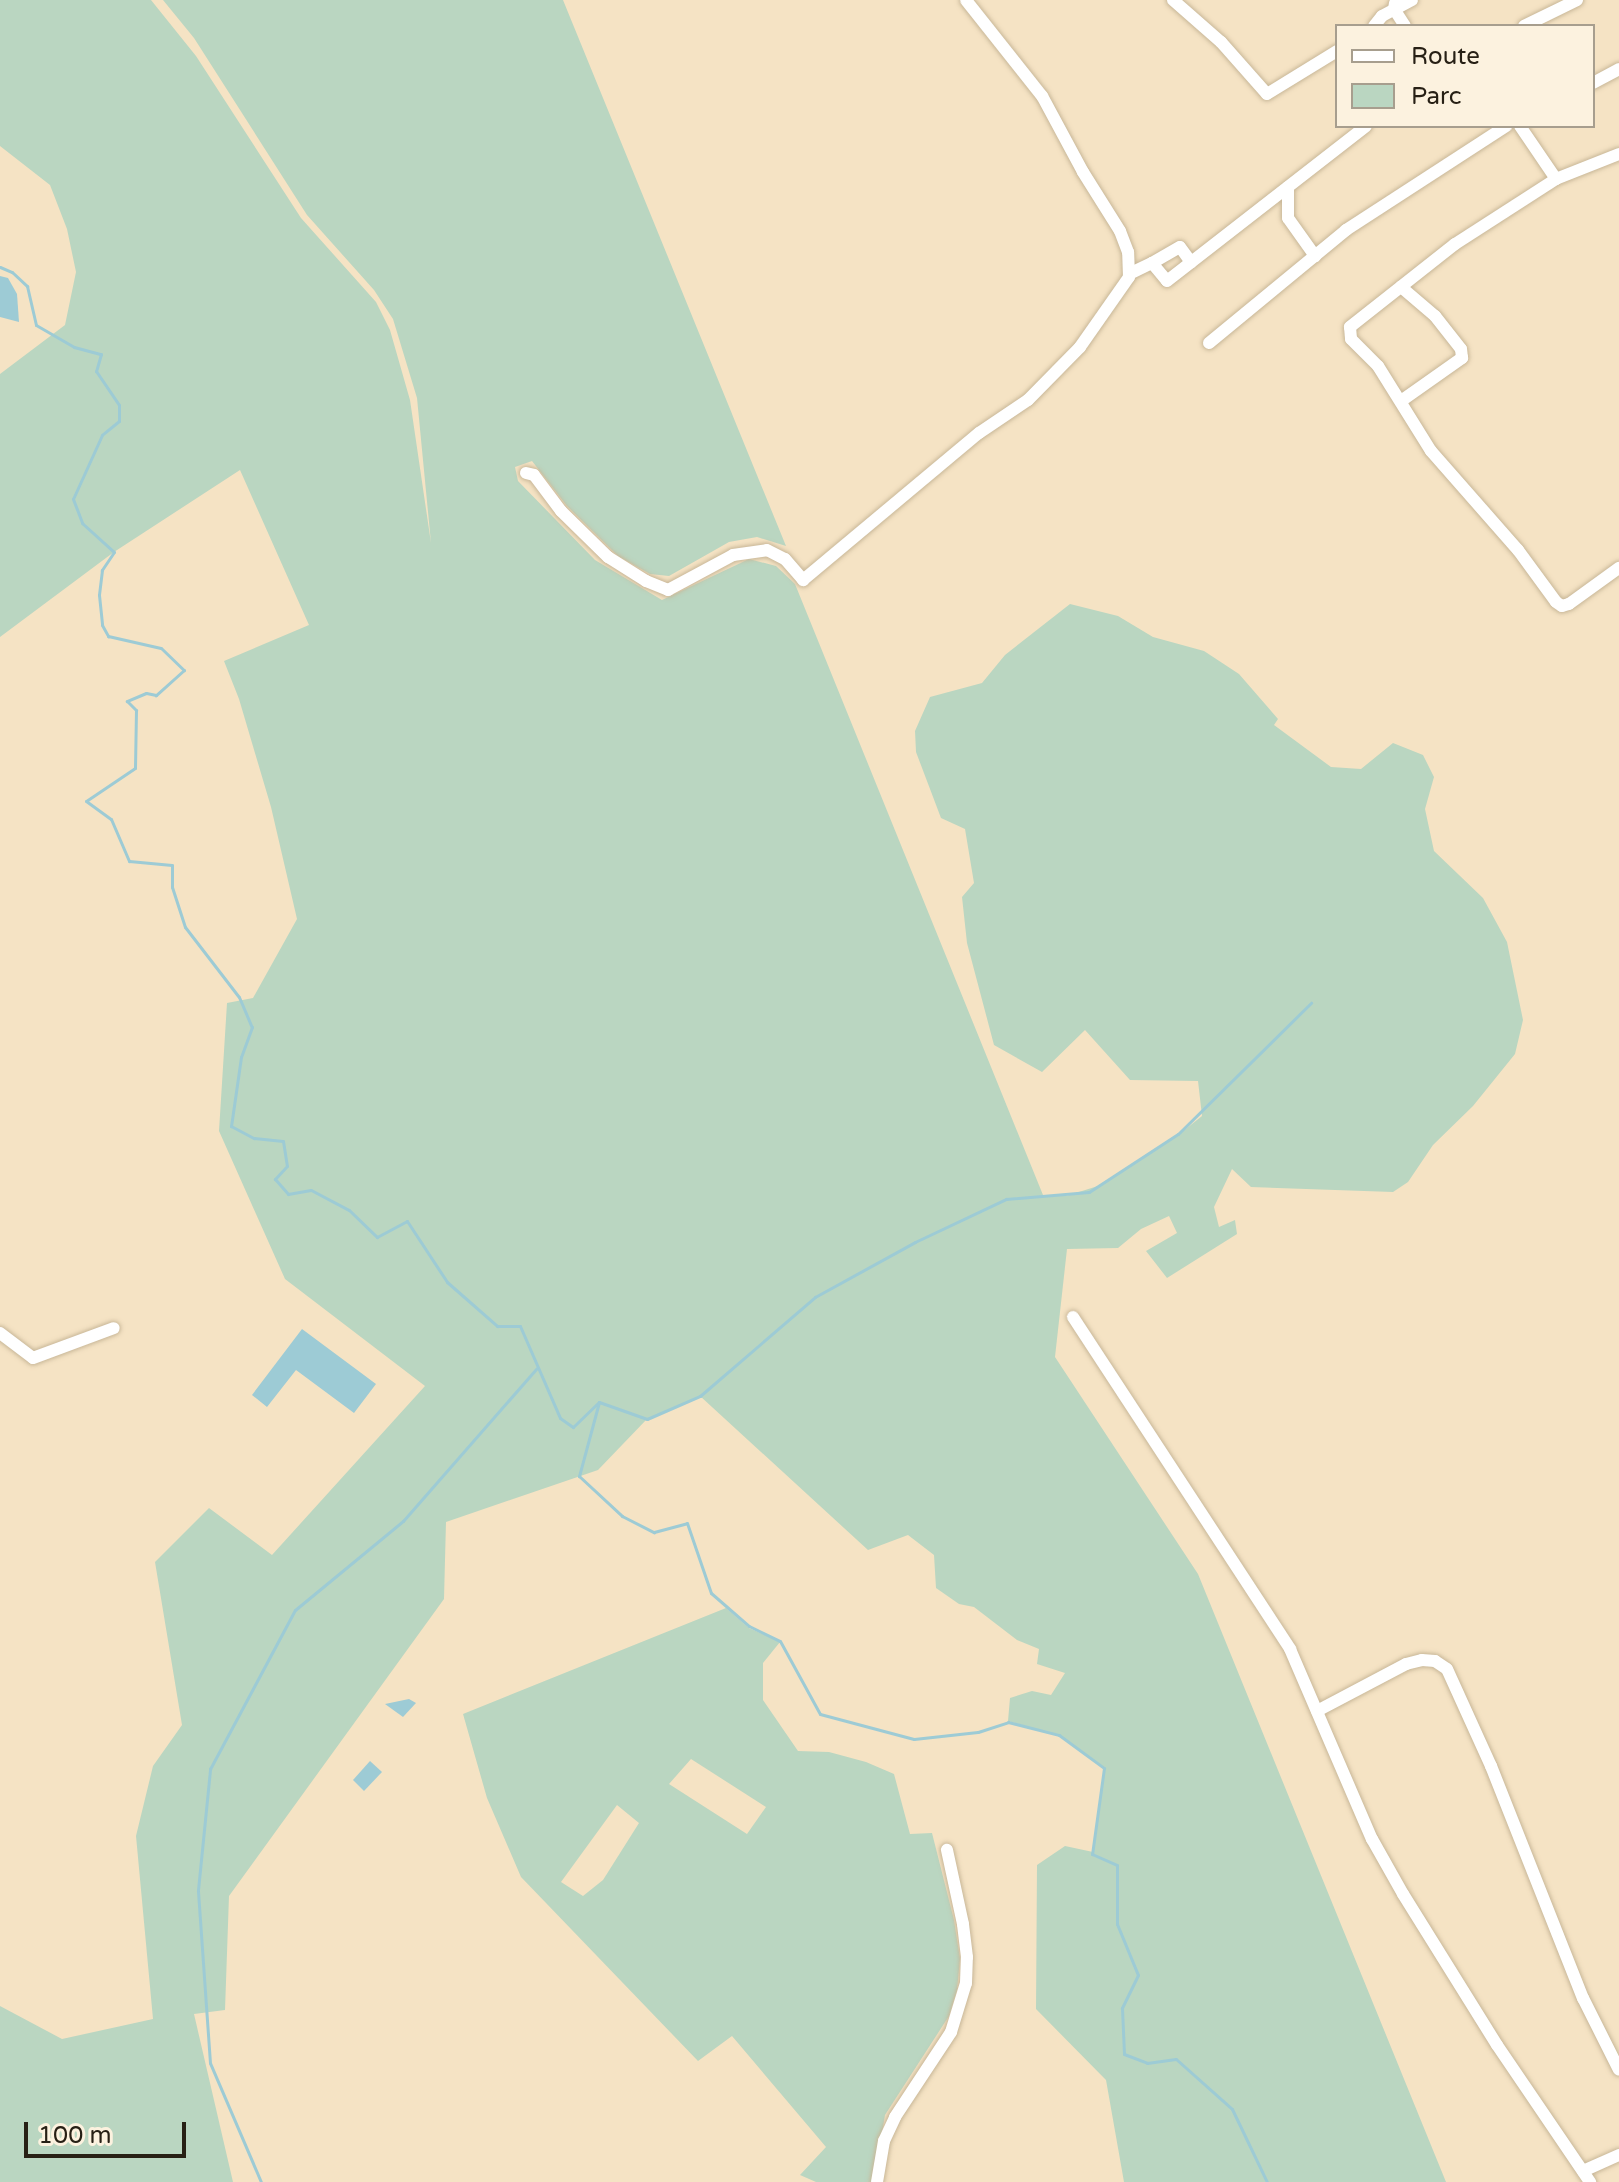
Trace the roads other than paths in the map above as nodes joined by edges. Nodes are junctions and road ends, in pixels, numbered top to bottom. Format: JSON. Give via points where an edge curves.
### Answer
{"nodes":[{"id":1,"x":966,"y":0,"type":"edge"},
{"id":2,"x":1173,"y":0,"type":"edge"},
{"id":3,"x":1577,"y":0,"type":"edge"},
{"id":4,"x":1403,"y":2,"type":"edge"},
{"id":5,"x":1376,"y":24,"type":"edge"},
{"id":6,"x":1405,"y":24,"type":"edge"},
{"id":7,"x":1528,"y":24,"type":"edge"},
{"id":8,"x":1335,"y":52,"type":"edge"},
{"id":9,"x":1619,"y":69,"type":"edge"},
{"id":10,"x":1595,"y":82,"type":"edge"},
{"id":11,"x":1363,"y":128,"type":"edge"},
{"id":12,"x":1503,"y":128,"type":"edge"},
{"id":13,"x":1521,"y":128,"type":"edge"},
{"id":14,"x":1619,"y":154,"type":"edge"},
{"id":15,"x":1556,"y":179,"type":"junction"},
{"id":16,"x":1288,"y":187,"type":"junction"},
{"id":17,"x":1315,"y":256,"type":"junction"},
{"id":18,"x":1191,"y":262,"type":"junction"},
{"id":19,"x":1152,"y":263,"type":"junction"},
{"id":20,"x":1129,"y":274,"type":"junction"},
{"id":21,"x":1401,"y":287,"type":"junction"},
{"id":22,"x":1209,"y":343,"type":"dead end"},
{"id":23,"x":1401,"y":401,"type":"junction"},
{"id":24,"x":526,"y":473,"type":"dead end"},
{"id":25,"x":1619,"y":568,"type":"edge"},
{"id":26,"x":1073,"y":1317,"type":"dead end"},
{"id":27,"x":114,"y":1328,"type":"dead end"},
{"id":28,"x":0,"y":1333,"type":"edge"},
{"id":29,"x":1317,"y":1711,"type":"junction"},
{"id":30,"x":947,"y":1850,"type":"dead end"},
{"id":31,"x":1619,"y":2070,"type":"edge"},
{"id":32,"x":1619,"y":2155,"type":"edge"},
{"id":33,"x":1587,"y":2177,"type":"edge"},
{"id":34,"x":877,"y":2182,"type":"edge"}],
"edges":[{"from":1,"to":20,"type":"street","via":[[1042,96],[1120,231]]},
{"from":2,"to":8,"type":"street","via":[[1221,42],[1267,94]]},
{"from":3,"to":7,"type":"street"},
{"from":4,"to":5,"type":"street"},
{"from":4,"to":6,"type":"street"},
{"from":9,"to":10,"type":"street"},
{"from":11,"to":16,"type":"street"},
{"from":12,"to":17,"type":"street","via":[[1346,230]]},
{"from":13,"to":15,"type":"street"},
{"from":14,"to":15,"type":"street"},
{"from":15,"to":21,"type":"street","via":[[1455,244]]},
{"from":16,"to":17,"type":"street","via":[[1288,218]]},
{"from":16,"to":18,"type":"street"},
{"from":17,"to":22,"type":"street"},
{"from":18,"to":19,"type":"street","via":[[1180,247]]},
{"from":18,"to":19,"type":"street","via":[[1167,281]]},
{"from":19,"to":20,"type":"street"},
{"from":20,"to":24,"type":"street","via":[[1080,347],[1043,386],[803,580],[785,559],[758,550],[733,555],[668,590],[608,557],[561,511],[534,475]]},
{"from":21,"to":23,"type":"street","via":[[1350,327],[1351,339],[1378,366]]},
{"from":21,"to":23,"type":"street","via":[[1435,316],[1461,349],[1462,358]]},
{"from":23,"to":25,"type":"street","via":[[1431,451],[1556,602],[1569,604]]},
{"from":26,"to":29,"type":"street","via":[[1290,1649]]},
{"from":27,"to":28,"type":"street","via":[[33,1358]]},
{"from":29,"to":31,"type":"street","via":[[1406,1664],[1435,1661],[1447,1669],[1583,1998]]},
{"from":29,"to":33,"type":"street","via":[[1372,1839],[1403,1894]]},
{"from":30,"to":34,"type":"street","via":[[964,1935],[966,1983],[951,2032],[884,2141]]},
{"from":32,"to":33,"type":"street"}]}
